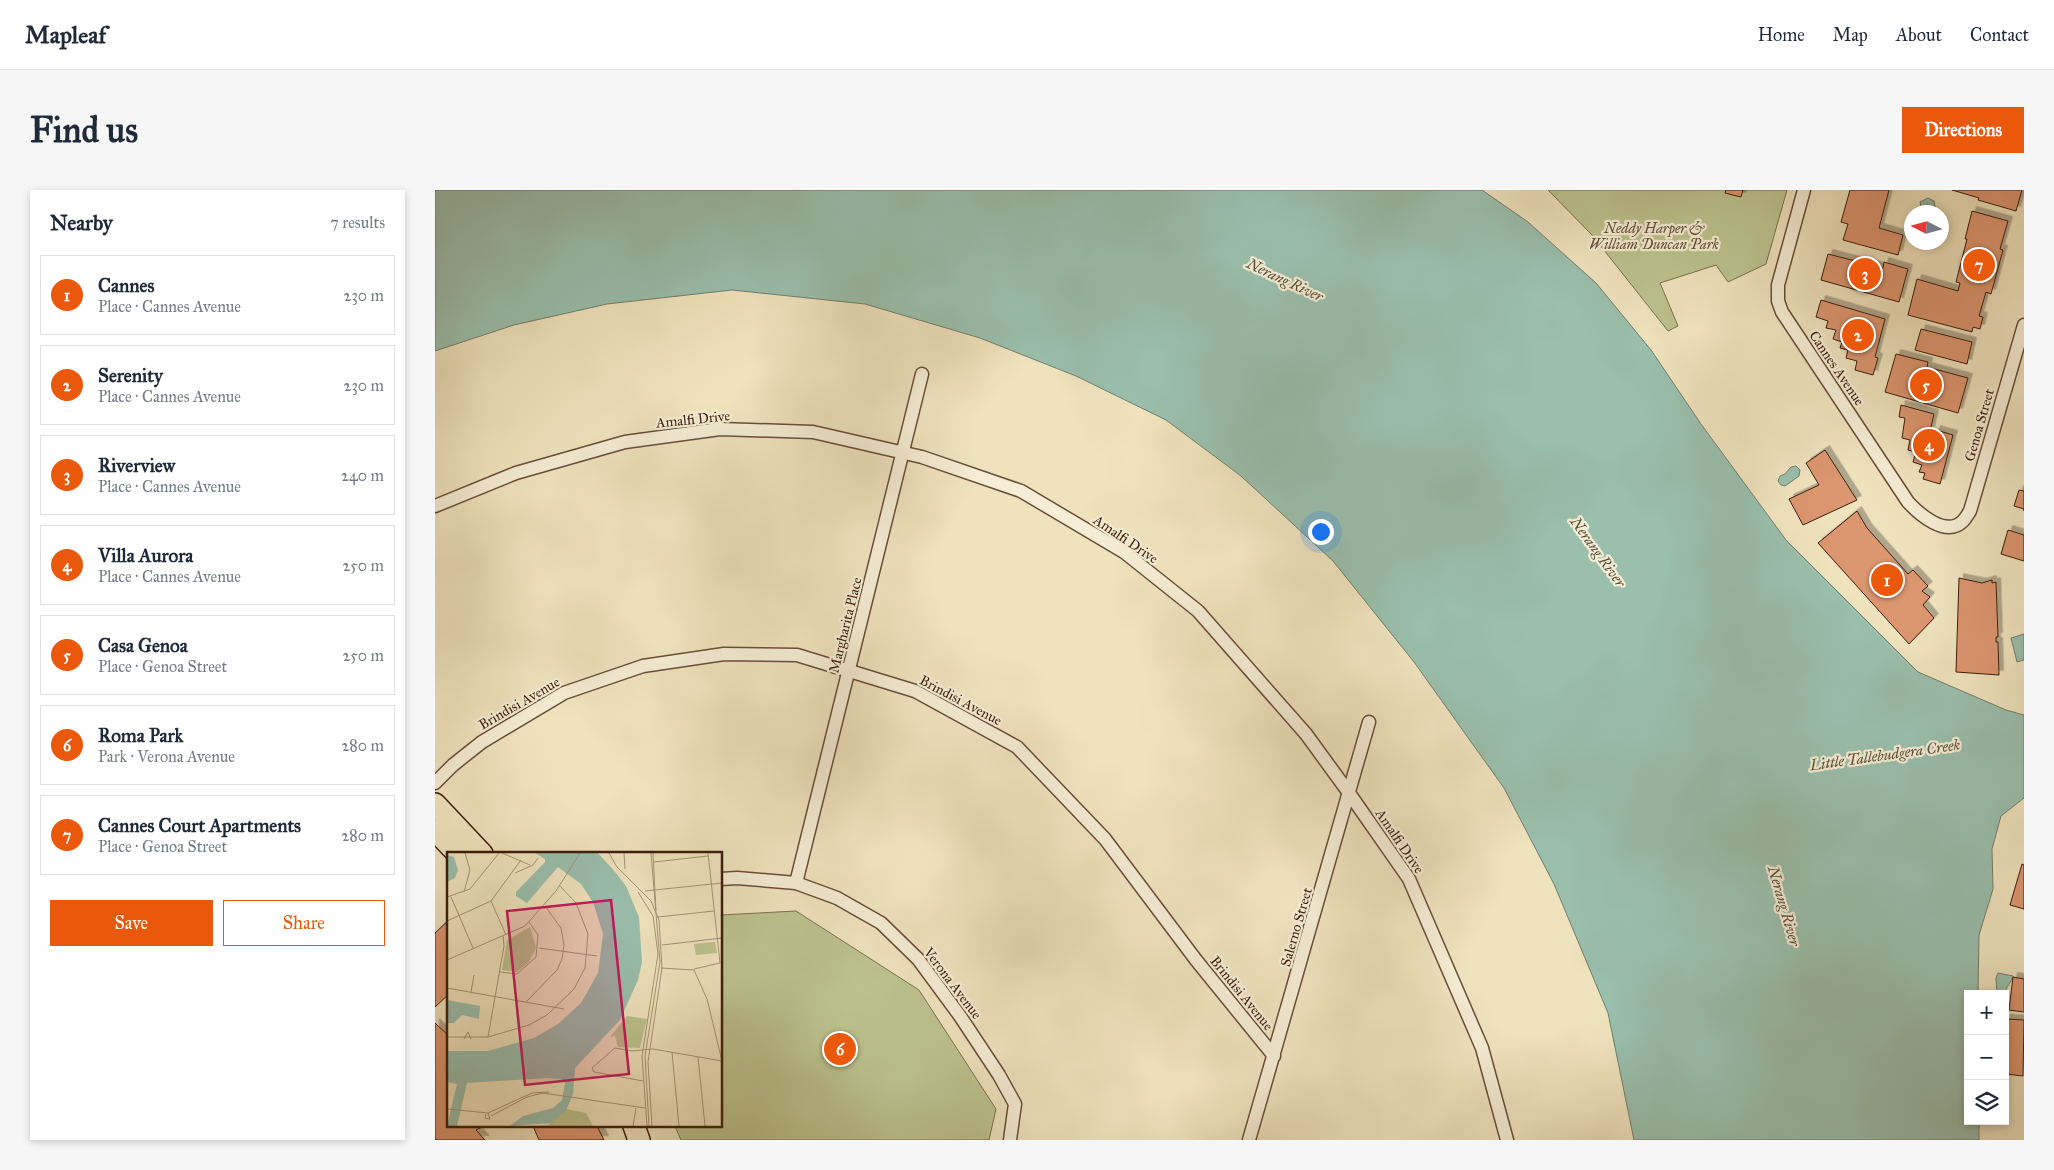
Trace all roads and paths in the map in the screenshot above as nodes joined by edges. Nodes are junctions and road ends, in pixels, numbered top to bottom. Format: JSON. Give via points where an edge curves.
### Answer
{"nodes":[{"id":1,"x":1804,"y":190,"type":"edge"},
{"id":2,"x":2024,"y":325,"type":"edge"},
{"id":3,"x":922,"y":374,"type":"dead end"},
{"id":4,"x":903,"y":452,"type":"junction"},
{"id":5,"x":435,"y":506,"type":"edge"},
{"id":6,"x":1953,"y":526,"type":"joint"},
{"id":7,"x":849,"y":671,"type":"junction"},
{"id":8,"x":1369,"y":722,"type":"dead end"},
{"id":9,"x":435,"y":783,"type":"edge"},
{"id":10,"x":1349,"y":793,"type":"junction"},
{"id":11,"x":435,"y":804,"type":"edge"},
{"id":12,"x":435,"y":830,"type":"edge"},
{"id":13,"x":456,"y":852,"type":"edge"},
{"id":14,"x":480,"y":852,"type":"edge"},
{"id":15,"x":723,"y":879,"type":"edge"},
{"id":16,"x":796,"y":883,"type":"junction"},
{"id":17,"x":1274,"y":1056,"type":"junction"},
{"id":18,"x":635,"y":1128,"type":"edge"},
{"id":19,"x":639,"y":1140,"type":"edge"},
{"id":20,"x":1009,"y":1140,"type":"edge"},
{"id":21,"x":1249,"y":1140,"type":"edge"},
{"id":22,"x":1507,"y":1140,"type":"edge"}],
"edges":[{"from":1,"to":6,"type":"street","name":"Cannes Avenue","via":[[1777,285],[1782,312],[1908,502],[1933,523]]},
{"from":2,"to":6,"type":"street","name":"Genoa Street","via":[[1970,511],[1962,522]]},
{"from":3,"to":4,"type":"street","name":"Margharita Place"},
{"from":4,"to":5,"type":"street","name":"Amalfi Drive","via":[[813,432],[720,429],[625,442],[516,473]]},
{"from":4,"to":7,"type":"street","name":"Margharita Place"},
{"from":4,"to":10,"type":"street","name":"Amalfi Drive","via":[[1021,491],[1124,552],[1198,611],[1306,734]]},
{"from":7,"to":9,"type":"street","name":"Brindisi Avenue","via":[[787,655],[725,654],[643,666],[564,693],[482,742]]},
{"from":7,"to":16,"type":"street","name":"Margharita Place"},
{"from":7,"to":17,"type":"street","name":"Brindisi Avenue","via":[[915,691],[1017,747],[1105,839],[1196,960]]},
{"from":8,"to":10,"type":"street","name":"Salerno Street"},
{"from":10,"to":17,"type":"street","name":"Salerno Street"},
{"from":10,"to":22,"type":"street","name":"Amalfi Drive","via":[[1409,879],[1483,1048]]},
{"from":11,"to":14,"type":"main road"},
{"from":12,"to":13,"type":"main road"},
{"from":15,"to":16,"type":"street","name":"Verona Avenue"},
{"from":16,"to":20,"type":"street","name":"Verona Avenue","via":[[837,898],[881,923],[918,958],[961,1016],[1015,1104]]},
{"from":17,"to":21,"type":"street","name":"Salerno Street"},
{"from":18,"to":19,"type":"main road"}]}
